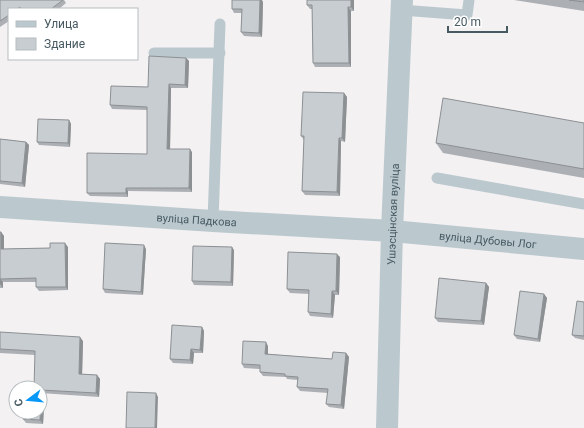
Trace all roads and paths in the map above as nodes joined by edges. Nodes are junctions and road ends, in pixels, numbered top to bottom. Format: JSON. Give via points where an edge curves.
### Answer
{"nodes":[{"id":1,"x":469,"y":0,"type":"edge"},
{"id":2,"x":402,"y":5,"type":"edge"},
{"id":3,"x":220,"y":24,"type":"dead end"},
{"id":4,"x":154,"y":53,"type":"dead end"},
{"id":5,"x":220,"y":53,"type":"junction"},
{"id":6,"x":437,"y":178,"type":"dead end"},
{"id":7,"x":584,"y":204,"type":"edge"},
{"id":8,"x":0,"y":207,"type":"edge"},
{"id":9,"x":213,"y":221,"type":"junction"},
{"id":10,"x":392,"y":230,"type":"junction"},
{"id":11,"x":584,"y":249,"type":"edge"},
{"id":12,"x":387,"y":428,"type":"edge"}],
"edges":[{"from":1,"to":2,"type":"lane","via":[[467,15]]},
{"from":2,"to":10,"type":"street","name":"Ушэсцінская вуліца"},
{"from":3,"to":5,"type":"lane"},
{"from":4,"to":5,"type":"lane"},
{"from":5,"to":9,"type":"lane"},
{"from":6,"to":7,"type":"lane"},
{"from":8,"to":9,"type":"street","name":"вуліца Падкова"},
{"from":9,"to":10,"type":"street","name":"вуліца Падкова"},
{"from":10,"to":11,"type":"street","name":"вуліца Дубовы Лог"},
{"from":10,"to":12,"type":"street","name":"Ушэсцінская вуліца"}]}
